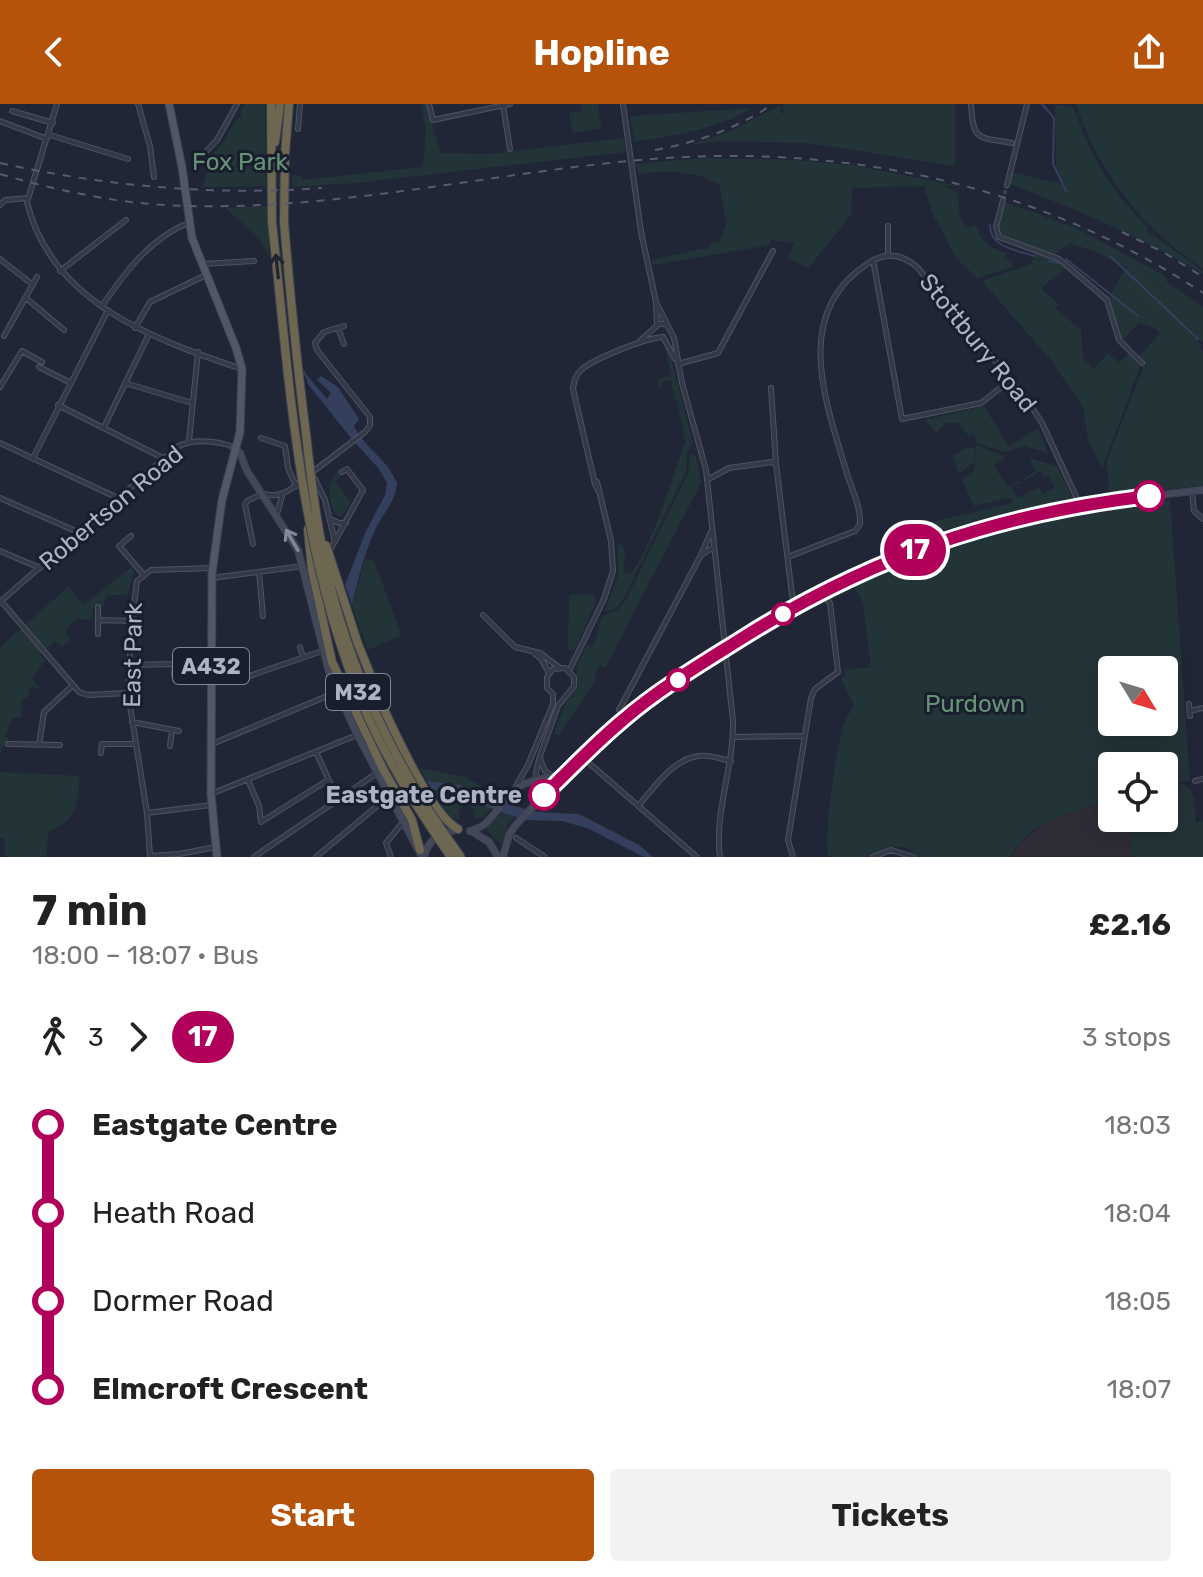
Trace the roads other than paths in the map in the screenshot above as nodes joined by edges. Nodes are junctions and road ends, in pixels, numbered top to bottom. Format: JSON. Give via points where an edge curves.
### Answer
{"nodes":[{"id":1,"x":57,"y":104,"type":"edge"},
{"id":2,"x":138,"y":104,"type":"edge"},
{"id":3,"x":169,"y":104,"type":"edge"},
{"id":4,"x":237,"y":104,"type":"edge"},
{"id":5,"x":271,"y":104,"type":"edge"},
{"id":6,"x":280,"y":104,"type":"edge"},
{"id":7,"x":289,"y":104,"type":"edge"},
{"id":8,"x":300,"y":104,"type":"edge"},
{"id":9,"x":429,"y":104,"type":"edge"},
{"id":10,"x":510,"y":104,"type":"edge"},
{"id":11,"x":623,"y":104,"type":"edge"},
{"id":12,"x":971,"y":104,"type":"edge"},
{"id":13,"x":1027,"y":104,"type":"edge"},
{"id":14,"x":503,"y":105,"type":"edge"},
{"id":15,"x":482,"y":106,"type":"edge"},
{"id":16,"x":12,"y":111,"type":"dead end"},
{"id":17,"x":0,"y":121,"type":"edge"},
{"id":18,"x":53,"y":123,"type":"junction"},
{"id":19,"x":298,"y":129,"type":"dead end"},
{"id":20,"x":48,"y":137,"type":"junction"},
{"id":21,"x":1012,"y":143,"type":"dead end"},
{"id":22,"x":510,"y":149,"type":"dead end"},
{"id":23,"x":128,"y":159,"type":"dead end"},
{"id":24,"x":198,"y":160,"type":"dead end"},
{"id":25,"x":272,"y":171,"type":"junction"},
{"id":26,"x":154,"y":177,"type":"dead end"},
{"id":27,"x":1007,"y":185,"type":"tunnel mouth"},
{"id":28,"x":0,"y":195,"type":"edge"},
{"id":29,"x":28,"y":198,"type":"junction"},
{"id":30,"x":5,"y":200,"type":"junction"},
{"id":31,"x":1003,"y":200,"type":"tunnel mouth"},
{"id":32,"x":0,"y":205,"type":"edge"},
{"id":33,"x":126,"y":220,"type":"dead end"},
{"id":34,"x":190,"y":222,"type":"junction"},
{"id":35,"x":888,"y":226,"type":"dead end"},
{"id":36,"x":773,"y":251,"type":"dead end"},
{"id":37,"x":888,"y":255,"type":"junction"},
{"id":38,"x":0,"y":259,"type":"edge"},
{"id":39,"x":873,"y":260,"type":"junction"},
{"id":40,"x":254,"y":261,"type":"dead end"},
{"id":41,"x":201,"y":264,"type":"junction"},
{"id":42,"x":60,"y":271,"type":"junction"},
{"id":43,"x":206,"y":275,"type":"junction"},
{"id":44,"x":37,"y":277,"type":"dead end"},
{"id":45,"x":33,"y":285,"type":"junction"},
{"id":46,"x":26,"y":298,"type":"junction"},
{"id":47,"x":656,"y":302,"type":"junction"},
{"id":48,"x":102,"y":306,"type":"junction"},
{"id":49,"x":108,"y":310,"type":"junction"},
{"id":50,"x":656,"y":327,"type":"junction"},
{"id":51,"x":668,"y":327,"type":"junction"},
{"id":52,"x":135,"y":328,"type":"junction"},
{"id":53,"x":64,"y":330,"type":"dead end"},
{"id":54,"x":149,"y":334,"type":"junction"},
{"id":55,"x":4,"y":336,"type":"dead end"},
{"id":56,"x":662,"y":336,"type":"junction"},
{"id":57,"x":344,"y":344,"type":"dead end"},
{"id":58,"x":635,"y":344,"type":"junction"},
{"id":59,"x":198,"y":352,"type":"junction"},
{"id":60,"x":1142,"y":363,"type":"dead end"},
{"id":61,"x":678,"y":364,"type":"junction"},
{"id":62,"x":242,"y":369,"type":"junction"},
{"id":63,"x":1012,"y":379,"type":"junction"},
{"id":64,"x":69,"y":382,"type":"junction"},
{"id":65,"x":124,"y":383,"type":"junction"},
{"id":66,"x":0,"y":387,"type":"edge"},
{"id":67,"x":771,"y":388,"type":"dead end"},
{"id":68,"x":192,"y":403,"type":"junction"},
{"id":69,"x":58,"y":405,"type":"junction"},
{"id":70,"x":104,"y":427,"type":"junction"},
{"id":71,"x":261,"y":438,"type":"dead end"},
{"id":72,"x":188,"y":442,"type":"junction"},
{"id":73,"x":0,"y":443,"type":"edge"},
{"id":74,"x":233,"y":450,"type":"junction"},
{"id":75,"x":33,"y":458,"type":"junction"},
{"id":76,"x":164,"y":459,"type":"junction"},
{"id":77,"x":776,"y":464,"type":"junction"},
{"id":78,"x":247,"y":471,"type":"junction"},
{"id":79,"x":342,"y":472,"type":"dead end"},
{"id":80,"x":312,"y":473,"type":"junction"},
{"id":81,"x":228,"y":477,"type":"junction"},
{"id":82,"x":707,"y":480,"type":"junction"},
{"id":83,"x":296,"y":486,"type":"junction"},
{"id":84,"x":1203,"y":490,"type":"edge"},
{"id":85,"x":1192,"y":491,"type":"junction"},
{"id":86,"x":261,"y":492,"type":"junction"},
{"id":87,"x":282,"y":494,"type":"junction"},
{"id":88,"x":0,"y":498,"type":"edge"},
{"id":89,"x":120,"y":499,"type":"junction"},
{"id":90,"x":1080,"y":505,"type":"junction"},
{"id":91,"x":311,"y":512,"type":"junction"},
{"id":92,"x":277,"y":516,"type":"junction"},
{"id":93,"x":330,"y":519,"type":"junction"},
{"id":94,"x":1203,"y":519,"type":"edge"},
{"id":95,"x":346,"y":523,"type":"junction"},
{"id":96,"x":712,"y":530,"type":"junction"},
{"id":97,"x":80,"y":533,"type":"junction"},
{"id":98,"x":131,"y":536,"type":"dead end"},
{"id":99,"x":253,"y":544,"type":"dead end"},
{"id":100,"x":335,"y":544,"type":"junction"},
{"id":101,"x":714,"y":547,"type":"junction"},
{"id":102,"x":0,"y":551,"type":"edge"},
{"id":103,"x":328,"y":553,"type":"dead end"},
{"id":104,"x":701,"y":555,"type":"junction"},
{"id":105,"x":788,"y":557,"type":"junction"},
{"id":106,"x":303,"y":566,"type":"junction"},
{"id":107,"x":40,"y":568,"type":"junction"},
{"id":108,"x":212,"y":568,"type":"junction"},
{"id":109,"x":259,"y":572,"type":"junction"},
{"id":110,"x":143,"y":574,"type":"junction"},
{"id":111,"x":212,"y":578,"type":"junction"},
{"id":112,"x":821,"y":593,"type":"junction"},
{"id":113,"x":0,"y":601,"type":"edge"},
{"id":114,"x":797,"y":606,"type":"junction"},
{"id":115,"x":98,"y":607,"type":"dead end"},
{"id":116,"x":483,"y":615,"type":"dead end"},
{"id":117,"x":263,"y":616,"type":"dead end"},
{"id":118,"x":98,"y":620,"type":"junction"},
{"id":119,"x":132,"y":621,"type":"junction"},
{"id":120,"x":98,"y":634,"type":"dead end"},
{"id":121,"x":300,"y":647,"type":"dead end"},
{"id":122,"x":725,"y":648,"type":"junction"},
{"id":123,"x":529,"y":650,"type":"junction"},
{"id":124,"x":322,"y":651,"type":"junction"},
{"id":125,"x":303,"y":657,"type":"junction"},
{"id":126,"x":129,"y":665,"type":"junction"},
{"id":127,"x":560,"y":668,"type":"junction"},
{"id":128,"x":569,"y":671,"type":"junction"},
{"id":129,"x":549,"y":673,"type":"junction"},
{"id":130,"x":174,"y":675,"type":"dead end"},
{"id":131,"x":211,"y":682,"type":"junction"},
{"id":132,"x":72,"y":686,"type":"junction"},
{"id":133,"x":337,"y":692,"type":"junction"},
{"id":134,"x":128,"y":693,"type":"junction"},
{"id":135,"x":553,"y":694,"type":"junction"},
{"id":136,"x":567,"y":694,"type":"junction"},
{"id":137,"x":629,"y":696,"type":"junction"},
{"id":138,"x":633,"y":701,"type":"dead end"},
{"id":139,"x":1203,"y":708,"type":"edge"},
{"id":140,"x":619,"y":710,"type":"dead end"},
{"id":141,"x":1190,"y":710,"type":"dead end"},
{"id":142,"x":132,"y":722,"type":"junction"},
{"id":143,"x":172,"y":730,"type":"junction"},
{"id":144,"x":179,"y":731,"type":"dead end"},
{"id":145,"x":357,"y":734,"type":"junction"},
{"id":146,"x":805,"y":736,"type":"junction"},
{"id":147,"x":733,"y":737,"type":"junction"},
{"id":148,"x":8,"y":744,"type":"dead end"},
{"id":149,"x":136,"y":744,"type":"junction"},
{"id":150,"x":212,"y":744,"type":"junction"},
{"id":151,"x":39,"y":745,"type":"junction"},
{"id":152,"x":60,"y":745,"type":"dead end"},
{"id":153,"x":170,"y":746,"type":"dead end"},
{"id":154,"x":316,"y":752,"type":"junction"},
{"id":155,"x":101,"y":753,"type":"dead end"},
{"id":156,"x":540,"y":756,"type":"junction"},
{"id":157,"x":582,"y":757,"type":"junction"},
{"id":158,"x":731,"y":761,"type":"junction"},
{"id":159,"x":567,"y":772,"type":"junction"},
{"id":160,"x":377,"y":773,"type":"junction"},
{"id":161,"x":555,"y":777,"type":"junction"},
{"id":162,"x":1203,"y":779,"type":"edge"},
{"id":163,"x":248,"y":780,"type":"junction"},
{"id":164,"x":328,"y":780,"type":"junction"},
{"id":165,"x":1195,"y":781,"type":"dead end"},
{"id":166,"x":537,"y":782,"type":"junction"},
{"id":167,"x":211,"y":794,"type":"junction"},
{"id":168,"x":510,"y":795,"type":"junction"},
{"id":169,"x":389,"y":796,"type":"junction"},
{"id":170,"x":338,"y":801,"type":"junction"},
{"id":171,"x":536,"y":804,"type":"junction"},
{"id":172,"x":211,"y":805,"type":"junction"},
{"id":173,"x":638,"y":806,"type":"junction"},
{"id":174,"x":147,"y":813,"type":"junction"},
{"id":175,"x":408,"y":821,"type":"junction"},
{"id":176,"x":458,"y":829,"type":"junction"},
{"id":177,"x":470,"y":831,"type":"junction"},
{"id":178,"x":516,"y":838,"type":"dead end"},
{"id":179,"x":522,"y":842,"type":"junction"},
{"id":180,"x":216,"y":847,"type":"junction"},
{"id":181,"x":517,"y":850,"type":"dead end"},
{"id":182,"x":422,"y":855,"type":"edge"},
{"id":183,"x":150,"y":856,"type":"edge"},
{"id":184,"x":217,"y":857,"type":"edge"},
{"id":185,"x":254,"y":857,"type":"edge"},
{"id":186,"x":316,"y":857,"type":"edge"},
{"id":187,"x":391,"y":857,"type":"edge"},
{"id":188,"x":451,"y":857,"type":"edge"},
{"id":189,"x":461,"y":857,"type":"edge"},
{"id":190,"x":500,"y":857,"type":"edge"},
{"id":191,"x":545,"y":857,"type":"edge"},
{"id":192,"x":697,"y":857,"type":"edge"},
{"id":193,"x":720,"y":857,"type":"edge"},
{"id":194,"x":793,"y":857,"type":"edge"},
{"id":195,"x":873,"y":857,"type":"edge"},
{"id":196,"x":914,"y":857,"type":"edge"}],
"edges":[{"from":1,"to":18,"type":"street"},
{"from":2,"to":26,"type":"street"},
{"from":3,"to":34,"type":"main road","number":"A432"},
{"from":4,"to":24,"type":"street","via":[[217,140]]},
{"from":5,"to":25,"type":"highway","number":"M32"},
{"from":6,"to":25,"type":"highway","number":"M32"},
{"from":7,"to":91,"type":"highway","number":"M32","bridge":true,"via":[[284,222]]},
{"from":8,"to":19,"type":"street"},
{"from":9,"to":15,"type":"street","via":[[433,120]]},
{"from":10,"to":14,"type":"street"},
{"from":11,"to":47,"type":"street"},
{"from":12,"to":21,"type":"street","via":[[978,136]]},
{"from":13,"to":27,"type":"street"},
{"from":14,"to":15,"type":"street"},
{"from":14,"to":22,"type":"street"},
{"from":16,"to":18,"type":"street"},
{"from":17,"to":20,"type":"street"},
{"from":18,"to":20,"type":"street"},
{"from":20,"to":23,"type":"street"},
{"from":20,"to":29,"type":"street"},
{"from":91,"to":25,"type":"highway","number":"M32","one_way":true,"bridge":true,"via":[[272,222]]},
{"from":28,"to":30,"type":"street"},
{"from":29,"to":30,"type":"street"},
{"from":29,"to":42,"type":"street","via":[[41,239]]},
{"from":30,"to":32,"type":"street"},
{"from":31,"to":60,"type":"street","via":[[996,227],[999,237],[1061,256],[1107,300],[1119,340]]},
{"from":33,"to":42,"type":"street"},
{"from":34,"to":41,"type":"main road","number":"A432"},
{"from":34,"to":48,"type":"street","via":[[157,239]]},
{"from":35,"to":37,"type":"street"},
{"from":36,"to":61,"type":"street","via":[[718,353]]},
{"from":37,"to":39,"type":"street"},
{"from":37,"to":63,"type":"street","name":"Stottbury Road","via":[[917,267]]},
{"from":38,"to":45,"type":"street"},
{"from":39,"to":63,"type":"street","via":[[902,419],[981,403]]},
{"from":39,"to":105,"type":"street","via":[[835,294],[821,344],[827,403],[860,524],[855,531]]},
{"from":40,"to":41,"type":"street"},
{"from":41,"to":43,"type":"main road","number":"A432"},
{"from":42,"to":48,"type":"street"},
{"from":43,"to":52,"type":"street","via":[[150,302]]},
{"from":43,"to":62,"type":"main road","number":"A432"},
{"from":44,"to":45,"type":"street"},
{"from":45,"to":46,"type":"street"},
{"from":46,"to":53,"type":"street"},
{"from":46,"to":55,"type":"street"},
{"from":47,"to":50,"type":"street"},
{"from":47,"to":51,"type":"street"},
{"from":48,"to":49,"type":"street"},
{"from":49,"to":52,"type":"street"},
{"from":49,"to":64,"type":"street"},
{"from":50,"to":51,"type":"street"},
{"from":50,"to":56,"type":"street"},
{"from":50,"to":58,"type":"street"},
{"from":51,"to":56,"type":"street"},
{"from":51,"to":61,"type":"street"},
{"from":52,"to":54,"type":"street"},
{"from":54,"to":59,"type":"street"},
{"from":54,"to":65,"type":"street"},
{"from":56,"to":58,"type":"street"},
{"from":56,"to":61,"type":"street"},
{"from":57,"to":80,"type":"street","via":[[341,327],[324,332],[315,343],[370,417],[370,427]]},
{"from":58,"to":128,"type":"street","via":[[582,369],[574,382],[611,541],[613,571]]},
{"from":59,"to":62,"type":"street"},
{"from":59,"to":68,"type":"street"},
{"from":61,"to":82,"type":"street"},
{"from":62,"to":74,"type":"main road","number":"A432"},
{"from":63,"to":90,"type":"street","name":"Stottbury Road","via":[[1039,418]]},
{"from":64,"to":66,"type":"street","via":[[22,351]]},
{"from":64,"to":69,"type":"street"},
{"from":65,"to":68,"type":"street"},
{"from":65,"to":70,"type":"street"},
{"from":67,"to":77,"type":"street"},
{"from":68,"to":72,"type":"street"},
{"from":69,"to":70,"type":"street"},
{"from":69,"to":75,"type":"street"},
{"from":70,"to":76,"type":"street"},
{"from":71,"to":83,"type":"street","via":[[285,446]]},
{"from":72,"to":74,"type":"street","name":"Robertson Road","via":[[220,442]]},
{"from":72,"to":76,"type":"street","name":"Robertson Road"},
{"from":73,"to":75,"type":"street"},
{"from":74,"to":78,"type":"main road"},
{"from":74,"to":81,"type":"main road","number":"A432"},
{"from":75,"to":89,"type":"street"},
{"from":76,"to":89,"type":"street","name":"Robertson Road"},
{"from":77,"to":82,"type":"street","via":[[729,468]]},
{"from":77,"to":105,"type":"street"},
{"from":78,"to":81,"type":"main road"},
{"from":78,"to":86,"type":"main road"},
{"from":79,"to":95,"type":"street","via":[[347,469],[363,490]]},
{"from":80,"to":83,"type":"street"},
{"from":80,"to":93,"type":"street"},
{"from":81,"to":108,"type":"main road","number":"A432"},
{"from":82,"to":96,"type":"street"},
{"from":83,"to":87,"type":"street"},
{"from":84,"to":85,"type":"main road"},
{"from":85,"to":90,"type":"main road"},
{"from":85,"to":94,"type":"street","via":[[1194,511]]},
{"from":86,"to":87,"type":"street"},
{"from":86,"to":92,"type":"main road"},
{"from":86,"to":99,"type":"street","via":[[245,505]]},
{"from":87,"to":92,"type":"street"},
{"from":88,"to":97,"type":"street"},
{"from":89,"to":97,"type":"street","name":"Robertson Road"},
{"from":90,"to":112,"type":"main road","via":[[931,543]]},
{"from":91,"to":175,"type":"highway","number":"M32","bridge":true,"via":[[312,570],[332,662]]},
{"from":91,"to":176,"type":"highway","number":"M32","bridge":true,"via":[[376,690],[408,760]]},
{"from":91,"to":188,"type":"highway","number":"M32","bridge":true,"via":[[332,619],[365,710],[398,777]]},
{"from":91,"to":189,"type":"highway","number":"M32","bridge":true,"via":[[364,686],[405,771]]},
{"from":106,"to":92,"type":"main road","one_way":true},
{"from":93,"to":95,"type":"street"},
{"from":93,"to":100,"type":"street"},
{"from":95,"to":100,"type":"street"},
{"from":96,"to":101,"type":"street"},
{"from":96,"to":104,"type":"street"},
{"from":97,"to":107,"type":"street","name":"Robertson Road"},
{"from":98,"to":110,"type":"street","via":[[119,546]]},
{"from":100,"to":103,"type":"street"},
{"from":101,"to":104,"type":"street"},
{"from":101,"to":122,"type":"street"},
{"from":102,"to":107,"type":"street"},
{"from":104,"to":137,"type":"street"},
{"from":105,"to":114,"type":"street"},
{"from":106,"to":109,"type":"street"},
{"from":106,"to":124,"type":"main road"},
{"from":107,"to":113,"type":"street","name":"Robertson Road"},
{"from":108,"to":110,"type":"street","name":"East Park"},
{"from":108,"to":111,"type":"main road","number":"A432"},
{"from":109,"to":111,"type":"street"},
{"from":109,"to":117,"type":"street"},
{"from":110,"to":119,"type":"street","name":"East Park","via":[[135,588]]},
{"from":111,"to":131,"type":"main road","number":"A432"},
{"from":112,"to":114,"type":"main road"},
{"from":112,"to":146,"type":"street","via":[[830,603],[838,671],[815,689]]},
{"from":113,"to":132,"type":"street"},
{"from":114,"to":122,"type":"main road"},
{"from":115,"to":118,"type":"street"},
{"from":116,"to":123,"type":"street","via":[[509,642]]},
{"from":118,"to":119,"type":"street"},
{"from":118,"to":120,"type":"street"},
{"from":119,"to":126,"type":"street","name":"East Park"},
{"from":121,"to":125,"type":"street"},
{"from":122,"to":147,"type":"street"},
{"from":122,"to":157,"type":"main road","via":[[638,708]]},
{"from":123,"to":127,"type":"street"},
{"from":123,"to":129,"type":"street"},
{"from":124,"to":125,"type":"street"},
{"from":124,"to":133,"type":"main road"},
{"from":125,"to":131,"type":"street","via":[[235,681]]},
{"from":126,"to":130,"type":"street","via":[[175,664]]},
{"from":126,"to":134,"type":"street","name":"East Park"},
{"from":127,"to":128,"type":"street"},
{"from":127,"to":129,"type":"street"},
{"from":128,"to":136,"type":"street","via":[[574,682]]},
{"from":129,"to":135,"type":"street","via":[[546,684]]},
{"from":131,"to":150,"type":"main road","number":"A432"},
{"from":132,"to":134,"type":"street","via":[[88,695]]},
{"from":132,"to":151,"type":"street","via":[[44,712]]},
{"from":133,"to":145,"type":"main road"},
{"from":133,"to":150,"type":"street"},
{"from":134,"to":142,"type":"street","name":"East Park"},
{"from":135,"to":136,"type":"street"},
{"from":135,"to":168,"type":"street","via":[[528,765]]},
{"from":136,"to":156,"type":"street"},
{"from":137,"to":138,"type":"street"},
{"from":137,"to":140,"type":"street"},
{"from":139,"to":141,"type":"street"},
{"from":142,"to":143,"type":"street"},
{"from":142,"to":149,"type":"street","name":"East Park"},
{"from":143,"to":144,"type":"street"},
{"from":143,"to":153,"type":"street"},
{"from":145,"to":154,"type":"street"},
{"from":145,"to":160,"type":"main road"},
{"from":146,"to":147,"type":"street"},
{"from":146,"to":194,"type":"street","via":[[788,840]]},
{"from":147,"to":158,"type":"street"},
{"from":148,"to":151,"type":"street"},
{"from":149,"to":155,"type":"street","via":[[102,740]]},
{"from":149,"to":174,"type":"street","name":"East Park"},
{"from":150,"to":167,"type":"main road","number":"A432"},
{"from":151,"to":152,"type":"street"},
{"from":154,"to":163,"type":"street"},
{"from":154,"to":164,"type":"street"},
{"from":156,"to":161,"type":"street","via":[[541,766]]},
{"from":156,"to":166,"type":"street"},
{"from":157,"to":159,"type":"main road"},
{"from":157,"to":173,"type":"street"},
{"from":158,"to":173,"type":"street","via":[[704,756],[682,762]]},
{"from":158,"to":193,"type":"street","via":[[718,834]]},
{"from":159,"to":161,"type":"main road"},
{"from":159,"to":171,"type":"main road"},
{"from":160,"to":169,"type":"main road"},
{"from":160,"to":170,"type":"street"},
{"from":161,"to":166,"type":"main road"},
{"from":162,"to":165,"type":"street"},
{"from":163,"to":164,"type":"street","via":[[261,822]]},
{"from":163,"to":167,"type":"street"},
{"from":164,"to":170,"type":"street"},
{"from":166,"to":168,"type":"main road"},
{"from":166,"to":171,"type":"street"},
{"from":167,"to":172,"type":"main road","number":"A432"},
{"from":168,"to":177,"type":"main road","via":[[494,815]]},
{"from":169,"to":175,"type":"main road"},
{"from":169,"to":186,"type":"street"},
{"from":170,"to":185,"type":"street"},
{"from":171,"to":190,"type":"main road","via":[[518,821]]},
{"from":172,"to":174,"type":"street"},
{"from":172,"to":180,"type":"main road","number":"A432"},
{"from":173,"to":192,"type":"street"},
{"from":174,"to":183,"type":"street","name":"East Park"},
{"from":175,"to":182,"type":"highway","number":"M32"},
{"from":175,"to":187,"type":"street","via":[[386,843]]},
{"from":176,"to":177,"type":"main road"},
{"from":176,"to":182,"type":"main road","via":[[433,839]]},
{"from":177,"to":190,"type":"main road","via":[[485,838]]},
{"from":178,"to":179,"type":"street"},
{"from":179,"to":181,"type":"street"},
{"from":179,"to":191,"type":"street"},
{"from":180,"to":183,"type":"street"},
{"from":180,"to":184,"type":"main road","number":"A432"},
{"from":195,"to":196,"type":"street","via":[[891,850]]}]}
